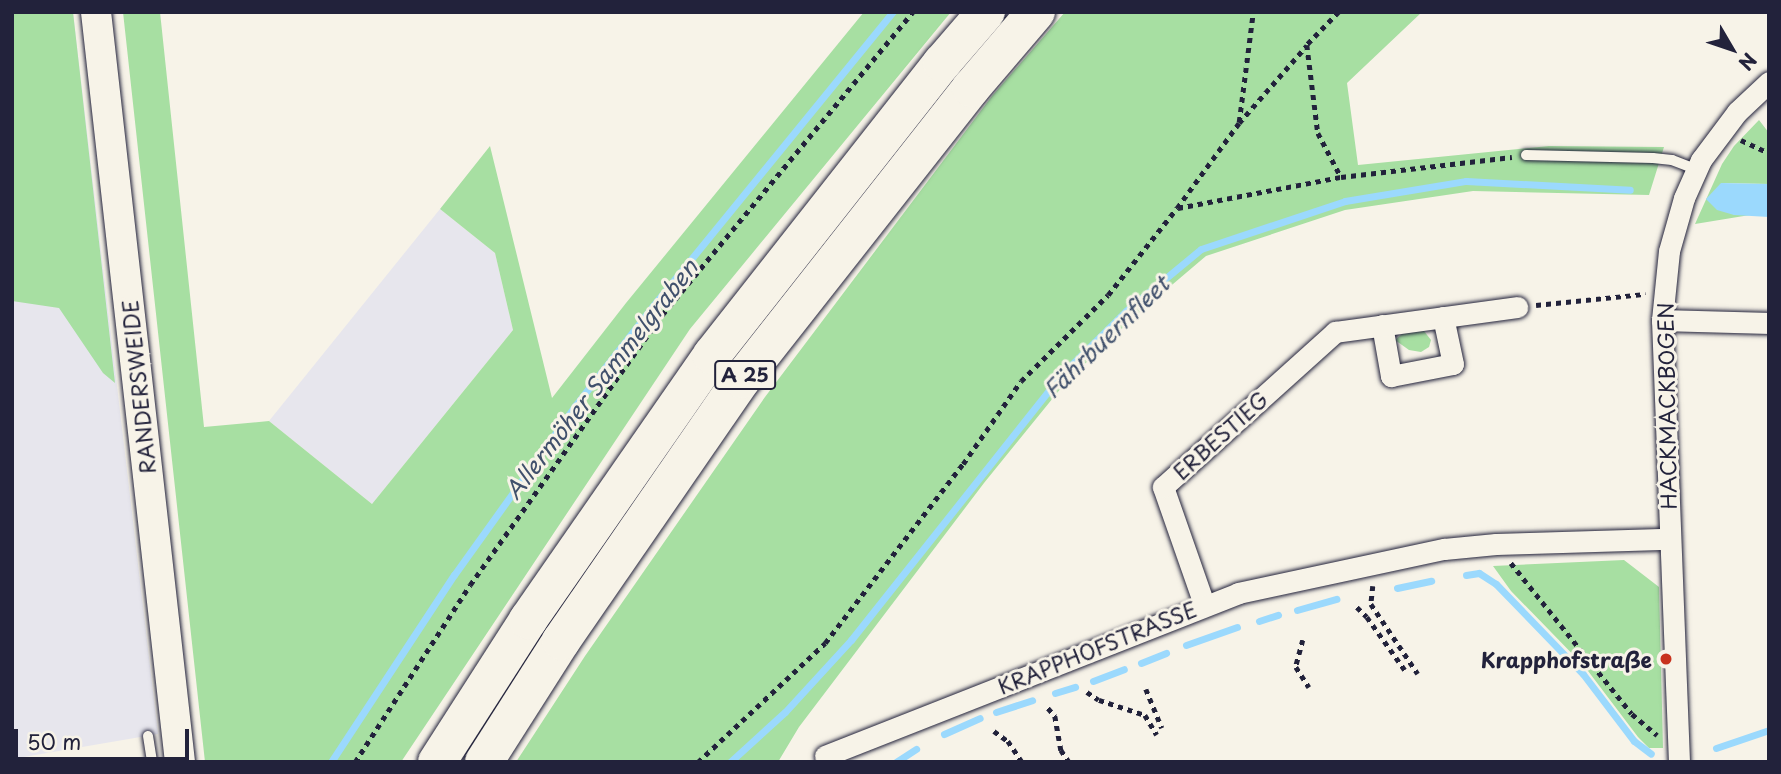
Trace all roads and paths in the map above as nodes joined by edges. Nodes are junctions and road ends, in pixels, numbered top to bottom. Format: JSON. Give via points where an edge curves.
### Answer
{"nodes":[{"id":1,"x":96,"y":12,"type":"edge"},
{"id":2,"x":913,"y":12,"type":"edge"},
{"id":3,"x":986,"y":12,"type":"edge"},
{"id":4,"x":1037,"y":12,"type":"edge"},
{"id":5,"x":1253,"y":12,"type":"edge"},
{"id":6,"x":1339,"y":12,"type":"edge"},
{"id":7,"x":1307,"y":45,"type":"junction"},
{"id":8,"x":1769,"y":82,"type":"edge"},
{"id":9,"x":1239,"y":123,"type":"junction"},
{"id":10,"x":1724,"y":127,"type":"junction"},
{"id":11,"x":1769,"y":153,"type":"edge"},
{"id":12,"x":1526,"y":155,"type":"joint"},
{"id":13,"x":1696,"y":169,"type":"junction"},
{"id":14,"x":1341,"y":177,"type":"junction"},
{"id":15,"x":1177,"y":208,"type":"junction"},
{"id":16,"x":1664,"y":293,"type":"junction"},
{"id":17,"x":1517,"y":307,"type":"joint"},
{"id":18,"x":1443,"y":317,"type":"junction"},
{"id":19,"x":1662,"y":320,"type":"junction"},
{"id":20,"x":1769,"y":323,"type":"edge"},
{"id":21,"x":1382,"y":326,"type":"junction"},
{"id":22,"x":1669,"y":539,"type":"junction"},
{"id":23,"x":1496,"y":544,"type":"junction"},
{"id":24,"x":1373,"y":586,"type":"dead end"},
{"id":25,"x":1204,"y":604,"type":"junction"},
{"id":26,"x":1356,"y":607,"type":"dead end"},
{"id":27,"x":1303,"y":640,"type":"dead end"},
{"id":28,"x":1405,"y":670,"type":"dead end"},
{"id":29,"x":1418,"y":674,"type":"dead end"},
{"id":30,"x":1309,"y":687,"type":"dead end"},
{"id":31,"x":1146,"y":689,"type":"dead end"},
{"id":32,"x":1087,"y":692,"type":"dead end"},
{"id":33,"x":1048,"y":708,"type":"dead end"},
{"id":34,"x":1162,"y":728,"type":"dead end"},
{"id":35,"x":994,"y":731,"type":"dead end"},
{"id":36,"x":1157,"y":735,"type":"dead end"},
{"id":37,"x":148,"y":736,"type":"dead end"},
{"id":38,"x":1678,"y":753,"type":"edge"},
{"id":39,"x":825,"y":756,"type":"dead end"},
{"id":40,"x":152,"y":762,"type":"edge"},
{"id":41,"x":180,"y":762,"type":"edge"},
{"id":42,"x":355,"y":762,"type":"edge"},
{"id":43,"x":437,"y":762,"type":"edge"},
{"id":44,"x":484,"y":762,"type":"edge"},
{"id":45,"x":698,"y":762,"type":"edge"},
{"id":46,"x":1022,"y":762,"type":"edge"},
{"id":47,"x":1069,"y":762,"type":"edge"}],
"edges":[{"from":1,"to":41,"type":"street","name":"RANDERSWEIDE"},
{"from":2,"to":42,"type":"path","via":[[662,315],[470,585]]},
{"from":3,"to":43,"type":"highway","number":"A 25","via":[[712,355],[528,621]]},
{"from":4,"to":44,"type":"highway","number":"A 25","via":[[971,88],[742,379],[561,641]]},
{"from":5,"to":9,"type":"path"},
{"from":6,"to":7,"type":"path"},
{"from":7,"to":9,"type":"path"},
{"from":7,"to":14,"type":"path","via":[[1318,134]]},
{"from":8,"to":10,"type":"street","name":"HACKMACKBOGEN"},
{"from":9,"to":15,"type":"path"},
{"from":10,"to":11,"type":"path","via":[[1747,145]]},
{"from":10,"to":13,"type":"street","name":"HACKMACKBOGEN"},
{"from":12,"to":13,"type":"lane","via":[[1653,158]]},
{"from":12,"to":14,"type":"path"},
{"from":13,"to":16,"type":"street","name":"HACKMACKBOGEN","via":[[1669,251]]},
{"from":14,"to":15,"type":"path"},
{"from":15,"to":45,"type":"path","via":[[1108,295],[1021,381],[825,643]]},
{"from":16,"to":17,"type":"path"},
{"from":16,"to":19,"type":"street","name":"HACKMACKBOGEN"},
{"from":17,"to":18,"type":"street","name":"ERBESTIEG"},
{"from":18,"to":21,"type":"street","name":"ERBESTIEG"},
{"from":18,"to":21,"type":"street","via":[[1453,364],[1391,376]]},
{"from":19,"to":20,"type":"street"},
{"from":19,"to":22,"type":"street","name":"HACKMACKBOGEN"},
{"from":21,"to":25,"type":"street","name":"ERBESTIEG","via":[[1335,332],[1163,487]]},
{"from":22,"to":23,"type":"street","name":"KRAPPHOFSTRASSE"},
{"from":22,"to":38,"type":"street","name":"HACKMACKBOGEN"},
{"from":23,"to":25,"type":"street","name":"KRAPPHOFSTRASSE","via":[[1435,550],[1341,569]]},
{"from":23,"to":38,"type":"path","via":[[1632,714]]},
{"from":24,"to":29,"type":"path","via":[[1371,604]]},
{"from":25,"to":39,"type":"street","name":"KRAPPHOFSTRASSE"},
{"from":26,"to":28,"type":"path"},
{"from":27,"to":30,"type":"path","via":[[1296,667]]},
{"from":31,"to":34,"type":"path"},
{"from":32,"to":36,"type":"path","via":[[1145,715]]},
{"from":33,"to":47,"type":"path","via":[[1055,716],[1061,750]]},
{"from":35,"to":46,"type":"path","via":[[1008,741]]},
{"from":37,"to":40,"type":"lane"}]}
